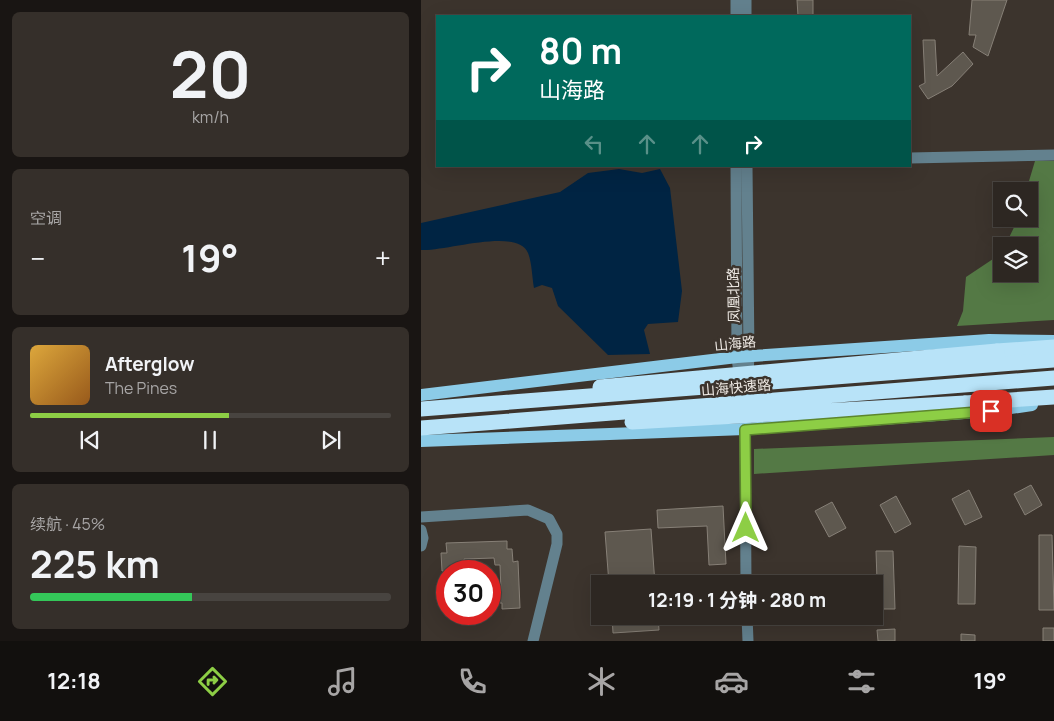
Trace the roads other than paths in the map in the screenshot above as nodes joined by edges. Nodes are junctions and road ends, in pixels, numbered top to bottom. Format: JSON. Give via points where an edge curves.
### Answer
{"nodes":[{"id":1,"x":736,"y":0,"type":"edge"},
{"id":2,"x":746,"y":0,"type":"edge"},
{"id":3,"x":736,"y":15,"type":"edge"},
{"id":4,"x":746,"y":15,"type":"edge"},
{"id":5,"x":1054,"y":155,"type":"edge"},
{"id":6,"x":911,"y":158,"type":"edge"},
{"id":7,"x":736,"y":167,"type":"edge"},
{"id":8,"x":747,"y":167,"type":"edge"},
{"id":9,"x":1054,"y":341,"type":"edge"},
{"id":10,"x":1054,"y":347,"type":"edge"},
{"id":11,"x":743,"y":357,"type":"junction"},
{"id":12,"x":1054,"y":360,"type":"edge"},
{"id":13,"x":1054,"y":378,"type":"edge"},
{"id":14,"x":421,"y":395,"type":"edge"},
{"id":15,"x":1054,"y":397,"type":"edge"},
{"id":16,"x":1054,"y":401,"type":"edge"},
{"id":17,"x":512,"y":402,"type":"junction"},
{"id":18,"x":421,"y":409,"type":"edge"},
{"id":19,"x":421,"y":429,"type":"edge"},
{"id":20,"x":745,"y":430,"type":"junction"},
{"id":21,"x":421,"y":441,"type":"edge"},
{"id":22,"x":421,"y":517,"type":"edge"},
{"id":23,"x":421,"y":530,"type":"edge"},
{"id":24,"x":421,"y":546,"type":"edge"},
{"id":25,"x":746,"y":575,"type":"edge"},
{"id":26,"x":742,"y":625,"type":"edge"},
{"id":27,"x":747,"y":625,"type":"edge"},
{"id":28,"x":533,"y":641,"type":"edge"},
{"id":29,"x":743,"y":641,"type":"edge"},
{"id":30,"x":748,"y":641,"type":"edge"}],
"edges":[{"from":1,"to":3,"type":"street"},
{"from":2,"to":4,"type":"street"},
{"from":5,"to":6,"type":"street"},
{"from":7,"to":11,"type":"street","name":"凤凰北路"},
{"from":8,"to":11,"type":"street","name":"凤凰北路"},
{"from":9,"to":11,"type":"main road","name":"山海路","via":[[989,340]]},
{"from":10,"to":17,"type":"highway","bridge":true,"via":[[621,383]]},
{"from":11,"to":14,"type":"main road","name":"山海路"},
{"from":11,"to":20,"type":"street","name":"凤凰北路"},
{"from":12,"to":17,"type":"highway","name":"山海快速路","bridge":true},
{"from":13,"to":19,"type":"highway","name":"山海快速路","bridge":true},
{"from":15,"to":19,"type":"highway","bridge":true,"via":[[556,427]]},
{"from":16,"to":20,"type":"main road","via":[[991,411]]},
{"from":17,"to":18,"type":"highway","name":"山海快速路","bridge":true},
{"from":20,"to":21,"type":"main road"},
{"from":20,"to":25,"type":"street","name":"凤凰北路"},
{"from":22,"to":28,"type":"street","via":[[528,510],[549,519],[557,534],[557,544]]},
{"from":23,"to":24,"type":"street"},
{"from":26,"to":29,"type":"street"},
{"from":27,"to":30,"type":"street"}]}
